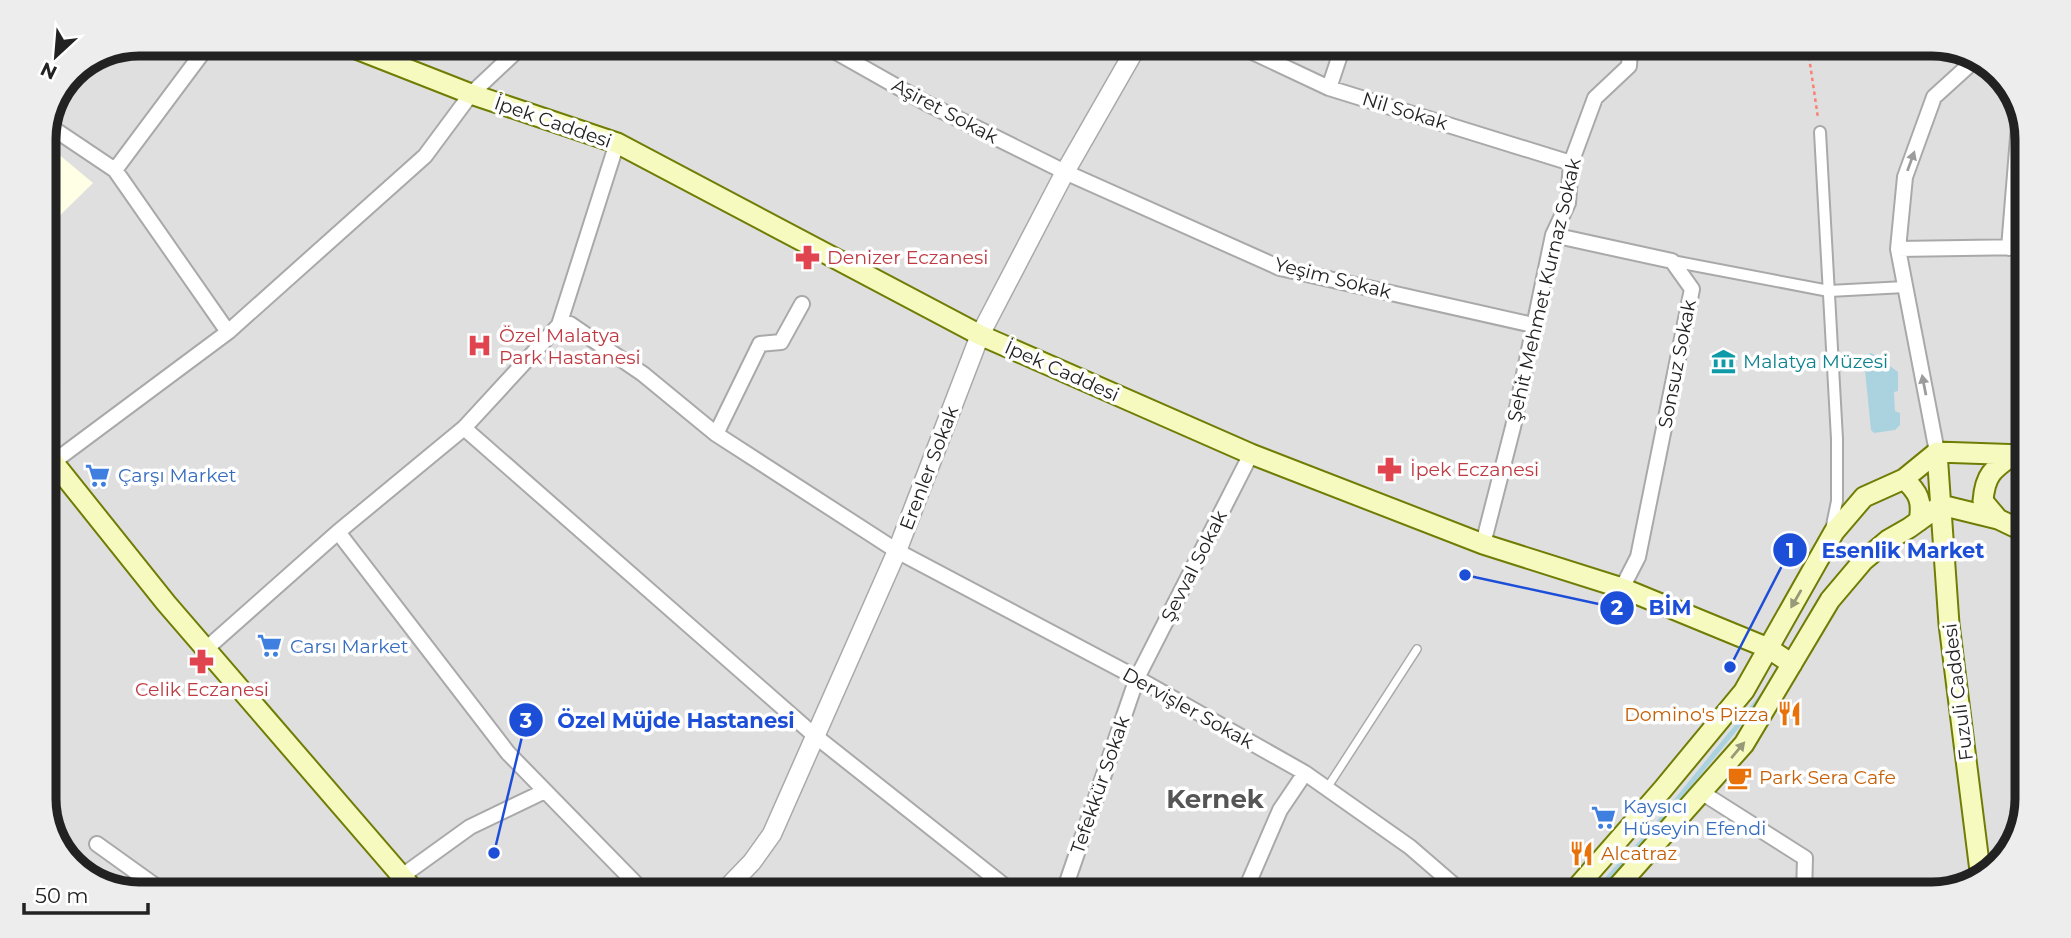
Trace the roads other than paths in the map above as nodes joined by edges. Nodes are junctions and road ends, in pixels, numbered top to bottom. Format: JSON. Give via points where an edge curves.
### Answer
{"nodes":[{"id":1,"x":200,"y":56,"type":"edge"},
{"id":2,"x":374,"y":56,"type":"edge"},
{"id":3,"x":511,"y":56,"type":"edge"},
{"id":4,"x":843,"y":56,"type":"edge"},
{"id":5,"x":1131,"y":56,"type":"edge"},
{"id":6,"x":1261,"y":56,"type":"edge"},
{"id":7,"x":1340,"y":56,"type":"edge"},
{"id":8,"x":1630,"y":56,"type":"edge"},
{"id":9,"x":1969,"y":65,"type":"edge"},
{"id":10,"x":1329,"y":88,"type":"junction"},
{"id":11,"x":471,"y":94,"type":"junction"},
{"id":12,"x":56,"y":131,"type":"edge"},
{"id":13,"x":1820,"y":132,"type":"road end"},
{"id":14,"x":617,"y":143,"type":"junction"},
{"id":15,"x":1571,"y":163,"type":"junction"},
{"id":16,"x":2015,"y":169,"type":"edge"},
{"id":17,"x":114,"y":170,"type":"junction"},
{"id":18,"x":1065,"y":172,"type":"junction"},
{"id":19,"x":1553,"y":235,"type":"junction"},
{"id":20,"x":2008,"y":248,"type":"junction"},
{"id":21,"x":2015,"y":248,"type":"edge"},
{"id":22,"x":1898,"y":249,"type":"junction"},
{"id":23,"x":1672,"y":261,"type":"junction"},
{"id":24,"x":1905,"y":286,"type":"junction"},
{"id":25,"x":1829,"y":292,"type":"junction"},
{"id":26,"x":802,"y":304,"type":"dead end"},
{"id":27,"x":1533,"y":325,"type":"junction"},
{"id":28,"x":559,"y":326,"type":"junction"},
{"id":29,"x":228,"y":332,"type":"junction"},
{"id":30,"x":980,"y":335,"type":"junction"},
{"id":31,"x":464,"y":428,"type":"junction"},
{"id":32,"x":716,"y":434,"type":"junction"},
{"id":33,"x":56,"y":452,"type":"edge"},
{"id":34,"x":1937,"y":452,"type":"junction"},
{"id":35,"x":1251,"y":454,"type":"junction"},
{"id":36,"x":2015,"y":455,"type":"edge"},
{"id":37,"x":2015,"y":457,"type":"edge"},
{"id":38,"x":56,"y":471,"type":"edge"},
{"id":39,"x":1904,"y":479,"type":"junction"},
{"id":40,"x":1941,"y":505,"type":"junction"},
{"id":41,"x":1998,"y":519,"type":"junction"},
{"id":42,"x":1919,"y":521,"type":"junction"},
{"id":43,"x":2015,"y":527,"type":"edge"},
{"id":44,"x":338,"y":533,"type":"junction"},
{"id":45,"x":1828,"y":543,"type":"junction"},
{"id":46,"x":1483,"y":544,"type":"junction"},
{"id":47,"x":897,"y":551,"type":"junction"},
{"id":48,"x":1622,"y":588,"type":"junction"},
{"id":49,"x":1768,"y":648,"type":"junction"},
{"id":50,"x":206,"y":649,"type":"junction"},
{"id":51,"x":1417,"y":649,"type":"dead end"},
{"id":52,"x":1792,"y":664,"type":"junction"},
{"id":53,"x":1137,"y":678,"type":"junction"},
{"id":54,"x":814,"y":735,"type":"junction"},
{"id":55,"x":1305,"y":773,"type":"junction"},
{"id":56,"x":1327,"y":789,"type":"junction"},
{"id":57,"x":545,"y":791,"type":"junction"},
{"id":58,"x":1701,"y":792,"type":"junction"},
{"id":59,"x":97,"y":845,"type":"dead end"},
{"id":60,"x":1979,"y":867,"type":"edge"},
{"id":61,"x":151,"y":882,"type":"edge"},
{"id":62,"x":407,"y":882,"type":"edge"},
{"id":63,"x":633,"y":882,"type":"edge"},
{"id":64,"x":733,"y":882,"type":"edge"},
{"id":65,"x":1000,"y":882,"type":"edge"},
{"id":66,"x":1067,"y":882,"type":"edge"},
{"id":67,"x":1249,"y":882,"type":"edge"},
{"id":68,"x":1450,"y":882,"type":"edge"},
{"id":69,"x":1582,"y":882,"type":"edge"},
{"id":70,"x":1622,"y":882,"type":"edge"},
{"id":71,"x":1804,"y":882,"type":"edge"}],
"edges":[{"from":1,"to":17,"type":"street"},
{"from":2,"to":11,"type":"main road","name":"İpek Caddesi"},
{"from":3,"to":11,"type":"street"},
{"from":4,"to":18,"type":"street","name":"Aşiret Sokak"},
{"from":5,"to":18,"type":"street","name":"Erenler Sokak"},
{"from":6,"to":10,"type":"street","name":"Nil Sokak"},
{"from":7,"to":10,"type":"street"},
{"from":8,"to":15,"type":"street","name":"Şehit Mehmet Kurnaz Sokak","via":[[1629,66],[1595,98]]},
{"from":22,"to":9,"type":"street","one_way":true,"via":[[1905,177],[1934,97]]},
{"from":10,"to":15,"type":"street","name":"Nil Sokak"},
{"from":11,"to":14,"type":"main road","name":"İpek Caddesi"},
{"from":11,"to":29,"type":"street","via":[[425,156]]},
{"from":12,"to":17,"type":"street"},
{"from":13,"to":25,"type":"street"},
{"from":14,"to":28,"type":"street"},
{"from":14,"to":30,"type":"main road","name":"İpek Caddesi"},
{"from":15,"to":19,"type":"street","name":"Şehit Mehmet Kurnaz Sokak","via":[[1567,203]]},
{"from":16,"to":20,"type":"street"},
{"from":17,"to":29,"type":"street"},
{"from":18,"to":27,"type":"street","name":"Yeşim Sokak","via":[[1280,268]]},
{"from":18,"to":30,"type":"street","name":"Erenler Sokak"},
{"from":19,"to":23,"type":"street"},
{"from":19,"to":27,"type":"street","name":"Şehit Mehmet Kurnaz Sokak"},
{"from":20,"to":21,"type":"street"},
{"from":20,"to":22,"type":"street"},
{"from":22,"to":24,"type":"street"},
{"from":23,"to":25,"type":"street"},
{"from":23,"to":48,"type":"street","name":"Sonsuz Sokak","via":[[1692,289],[1638,557]]},
{"from":24,"to":25,"type":"street"},
{"from":34,"to":24,"type":"street","one_way":true},
{"from":25,"to":45,"type":"street","via":[[1837,501]]},
{"from":26,"to":32,"type":"street","via":[[781,342],[760,344]]},
{"from":27,"to":46,"type":"street","name":"Şehit Mehmet Kurnaz Sokak"},
{"from":28,"to":31,"type":"street"},
{"from":28,"to":32,"type":"street","name":"Dervişler Sokak","via":[[570,324],[612,352]]},
{"from":29,"to":33,"type":"street"},
{"from":30,"to":35,"type":"main road","name":"İpek Caddesi"},
{"from":30,"to":47,"type":"street","name":"Erenler Sokak"},
{"from":31,"to":44,"type":"street"},
{"from":31,"to":54,"type":"street"},
{"from":32,"to":47,"type":"street","name":"Dervişler Sokak"},
{"from":34,"to":36,"type":"main road"},
{"from":34,"to":39,"type":"main road"},
{"from":34,"to":40,"type":"main road","name":"Fuzuli Caddesi"},
{"from":35,"to":46,"type":"main road","name":"İpek Caddesi"},
{"from":35,"to":53,"type":"street","name":"Şevval Sokak"},
{"from":37,"to":41,"type":"main road","via":[[1997,466],[1984,483],[1983,501]]},
{"from":38,"to":50,"type":"main road"},
{"from":39,"to":42,"type":"main road","via":[[1918,493]]},
{"from":39,"to":45,"type":"main road","via":[[1864,497]]},
{"from":40,"to":41,"type":"main road"},
{"from":40,"to":42,"type":"main road"},
{"from":40,"to":60,"type":"main road","name":"Fuzuli Caddesi","via":[[1949,624]]},
{"from":41,"to":43,"type":"main road"},
{"from":42,"to":52,"type":"main road","via":[[1863,561],[1830,600]]},
{"from":44,"to":50,"type":"street"},
{"from":44,"to":57,"type":"street","via":[[508,753]]},
{"from":45,"to":49,"type":"main road","one_way":true},
{"from":46,"to":48,"type":"main road","name":"İpek Caddesi"},
{"from":47,"to":53,"type":"street","name":"Dervişler Sokak"},
{"from":47,"to":54,"type":"street","name":"Erenler Sokak"},
{"from":48,"to":49,"type":"main road","name":"İpek Caddesi"},
{"from":49,"to":52,"type":"main road","name":"İpek Caddesi"},
{"from":49,"to":69,"type":"main road","via":[[1744,691]]},
{"from":50,"to":62,"type":"main road"},
{"from":51,"to":56,"type":"lane"},
{"from":58,"to":52,"type":"main road","one_way":true,"via":[[1744,744]]},
{"from":53,"to":55,"type":"street","name":"Dervişler Sokak"},
{"from":53,"to":66,"type":"street","name":"Tefekkür Sokak"},
{"from":54,"to":64,"type":"street","name":"Erenler Sokak","via":[[772,834]]},
{"from":54,"to":65,"type":"street"},
{"from":55,"to":56,"type":"street","name":"Dervişler Sokak"},
{"from":55,"to":67,"type":"street","via":[[1280,810]]},
{"from":56,"to":68,"type":"street","name":"Dervişler Sokak","via":[[1410,847]]},
{"from":57,"to":62,"type":"street","via":[[470,827]]},
{"from":57,"to":63,"type":"street"},
{"from":58,"to":70,"type":"main road"},
{"from":58,"to":71,"type":"street","via":[[1805,858]]},
{"from":59,"to":61,"type":"street"}]}
